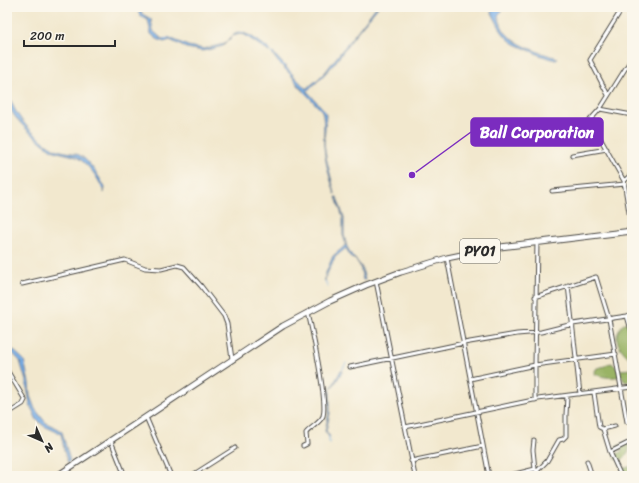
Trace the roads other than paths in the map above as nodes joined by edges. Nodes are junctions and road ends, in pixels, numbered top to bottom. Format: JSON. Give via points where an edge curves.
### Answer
{"nodes":[{"id":1,"x":623,"y":7,"type":"edge"},
{"id":2,"x":632,"y":58,"type":"edge"},
{"id":3,"x":608,"y":95,"type":"junction"},
{"id":4,"x":600,"y":109,"type":"junction"},
{"id":5,"x":632,"y":115,"type":"edge"},
{"id":6,"x":607,"y":149,"type":"junction"},
{"id":7,"x":572,"y":155,"type":"dead end"},
{"id":8,"x":632,"y":168,"type":"edge"},
{"id":9,"x":632,"y":174,"type":"edge"},
{"id":10,"x":625,"y":182,"type":"junction"},
{"id":11,"x":552,"y":191,"type":"dead end"},
{"id":12,"x":632,"y":231,"type":"edge"},
{"id":13,"x":537,"y":241,"type":"junction"},
{"id":14,"x":447,"y":258,"type":"junction"},
{"id":15,"x":376,"y":281,"type":"junction"},
{"id":16,"x":22,"y":284,"type":"dead end"},
{"id":17,"x":568,"y":285,"type":"junction"},
{"id":18,"x":535,"y":297,"type":"junction"},
{"id":19,"x":308,"y":312,"type":"junction"},
{"id":20,"x":632,"y":314,"type":"edge"},
{"id":21,"x":627,"y":316,"type":"junction"},
{"id":22,"x":609,"y":319,"type":"junction"},
{"id":23,"x":573,"y":324,"type":"junction"},
{"id":24,"x":536,"y":332,"type":"junction"},
{"id":25,"x":632,"y":333,"type":"edge"},
{"id":26,"x":464,"y":343,"type":"junction"},
{"id":27,"x":616,"y":354,"type":"junction"},
{"id":28,"x":391,"y":358,"type":"junction"},
{"id":29,"x":232,"y":359,"type":"junction"},
{"id":30,"x":576,"y":360,"type":"junction"},
{"id":31,"x":535,"y":365,"type":"junction"},
{"id":32,"x":350,"y":367,"type":"dead end"},
{"id":33,"x":7,"y":371,"type":"edge"},
{"id":34,"x":470,"y":379,"type":"junction"},
{"id":35,"x":632,"y":388,"type":"edge"},
{"id":36,"x":622,"y":389,"type":"junction"},
{"id":37,"x":594,"y":393,"type":"junction"},
{"id":38,"x":580,"y":394,"type":"junction"},
{"id":39,"x":568,"y":396,"type":"junction"},
{"id":40,"x":535,"y":400,"type":"junction"},
{"id":41,"x":476,"y":412,"type":"junction"},
{"id":42,"x":7,"y":414,"type":"edge"},
{"id":43,"x":146,"y":417,"type":"junction"},
{"id":44,"x":627,"y":422,"type":"dead end"},
{"id":45,"x":615,"y":426,"type":"dead end"},
{"id":46,"x":405,"y":427,"type":"junction"},
{"id":47,"x":603,"y":428,"type":"junction"},
{"id":48,"x":534,"y":440,"type":"dead end"},
{"id":49,"x":111,"y":441,"type":"junction"},
{"id":50,"x":632,"y":441,"type":"edge"},
{"id":51,"x":303,"y":446,"type":"dead end"},
{"id":52,"x":483,"y":446,"type":"junction"},
{"id":53,"x":235,"y":448,"type":"dead end"},
{"id":54,"x":610,"y":452,"type":"junction"},
{"id":55,"x":411,"y":461,"type":"junction"},
{"id":56,"x":588,"y":461,"type":"dead end"},
{"id":57,"x":536,"y":470,"type":"junction"},
{"id":58,"x":58,"y":476,"type":"edge"},
{"id":59,"x":125,"y":476,"type":"edge"},
{"id":60,"x":171,"y":476,"type":"edge"},
{"id":61,"x":191,"y":476,"type":"edge"},
{"id":62,"x":415,"y":476,"type":"edge"},
{"id":63,"x":489,"y":476,"type":"edge"},
{"id":64,"x":508,"y":476,"type":"edge"},
{"id":65,"x":541,"y":476,"type":"edge"},
{"id":66,"x":592,"y":476,"type":"edge"},
{"id":67,"x":621,"y":476,"type":"edge"}],
"edges":[{"from":1,"to":3,"type":"street","via":[[590,60]]},
{"from":2,"to":3,"type":"street"},
{"from":3,"to":4,"type":"street"},
{"from":4,"to":5,"type":"street"},
{"from":4,"to":6,"type":"street","via":[[590,120]]},
{"from":6,"to":7,"type":"street"},
{"from":6,"to":10,"type":"street"},
{"from":8,"to":9,"type":"street"},
{"from":9,"to":10,"type":"street"},
{"from":10,"to":11,"type":"street"},
{"from":10,"to":12,"type":"street"},
{"from":12,"to":13,"type":"highway","number":"PY01"},
{"from":13,"to":14,"type":"highway","number":"PY01"},
{"from":13,"to":18,"type":"street"},
{"from":14,"to":15,"type":"highway","number":"PY01"},
{"from":14,"to":26,"type":"street"},
{"from":15,"to":19,"type":"highway","number":"PY01"},
{"from":15,"to":28,"type":"street"},
{"from":16,"to":29,"type":"street","via":[[126,260],[145,268],[161,269],[177,265],[184,267],[224,316]]},
{"from":17,"to":18,"type":"street"},
{"from":17,"to":22,"type":"street","via":[[596,277]]},
{"from":17,"to":23,"type":"street"},
{"from":18,"to":24,"type":"street"},
{"from":19,"to":29,"type":"highway","number":"PY01"},
{"from":19,"to":51,"type":"street","via":[[324,409],[321,420],[306,433],[307,444]]},
{"from":20,"to":21,"type":"street"},
{"from":21,"to":22,"type":"street"},
{"from":21,"to":25,"type":"street"},
{"from":22,"to":23,"type":"street"},
{"from":22,"to":27,"type":"street"},
{"from":23,"to":24,"type":"street"},
{"from":23,"to":30,"type":"street"},
{"from":24,"to":26,"type":"street"},
{"from":24,"to":31,"type":"street"},
{"from":26,"to":28,"type":"street"},
{"from":26,"to":34,"type":"street"},
{"from":27,"to":30,"type":"street"},
{"from":27,"to":36,"type":"street"},
{"from":28,"to":32,"type":"street"},
{"from":28,"to":46,"type":"street"},
{"from":29,"to":43,"type":"highway","number":"PY01"},
{"from":30,"to":31,"type":"street"},
{"from":30,"to":38,"type":"street"},
{"from":31,"to":34,"type":"street"},
{"from":31,"to":40,"type":"street"},
{"from":33,"to":42,"type":"street","via":[[25,400]]},
{"from":34,"to":41,"type":"street"},
{"from":35,"to":36,"type":"street"},
{"from":36,"to":37,"type":"street"},
{"from":36,"to":44,"type":"street"},
{"from":37,"to":38,"type":"street"},
{"from":37,"to":47,"type":"street","via":[[599,427]]},
{"from":38,"to":39,"type":"street"},
{"from":39,"to":40,"type":"street"},
{"from":39,"to":57,"type":"street","via":[[566,436],[559,440],[547,460]]},
{"from":40,"to":41,"type":"street"},
{"from":41,"to":46,"type":"street"},
{"from":41,"to":52,"type":"street"},
{"from":43,"to":49,"type":"highway","number":"PY01"},
{"from":43,"to":60,"type":"street"},
{"from":45,"to":47,"type":"street"},
{"from":46,"to":55,"type":"street"},
{"from":47,"to":54,"type":"street"},
{"from":48,"to":57,"type":"street"},
{"from":49,"to":58,"type":"highway","number":"PY01"},
{"from":49,"to":59,"type":"street"},
{"from":50,"to":54,"type":"street"},
{"from":52,"to":55,"type":"street"},
{"from":52,"to":63,"type":"street"},
{"from":53,"to":61,"type":"street"},
{"from":54,"to":67,"type":"street"},
{"from":55,"to":62,"type":"street"},
{"from":56,"to":66,"type":"street"},
{"from":57,"to":64,"type":"street"},
{"from":57,"to":65,"type":"street"}]}
